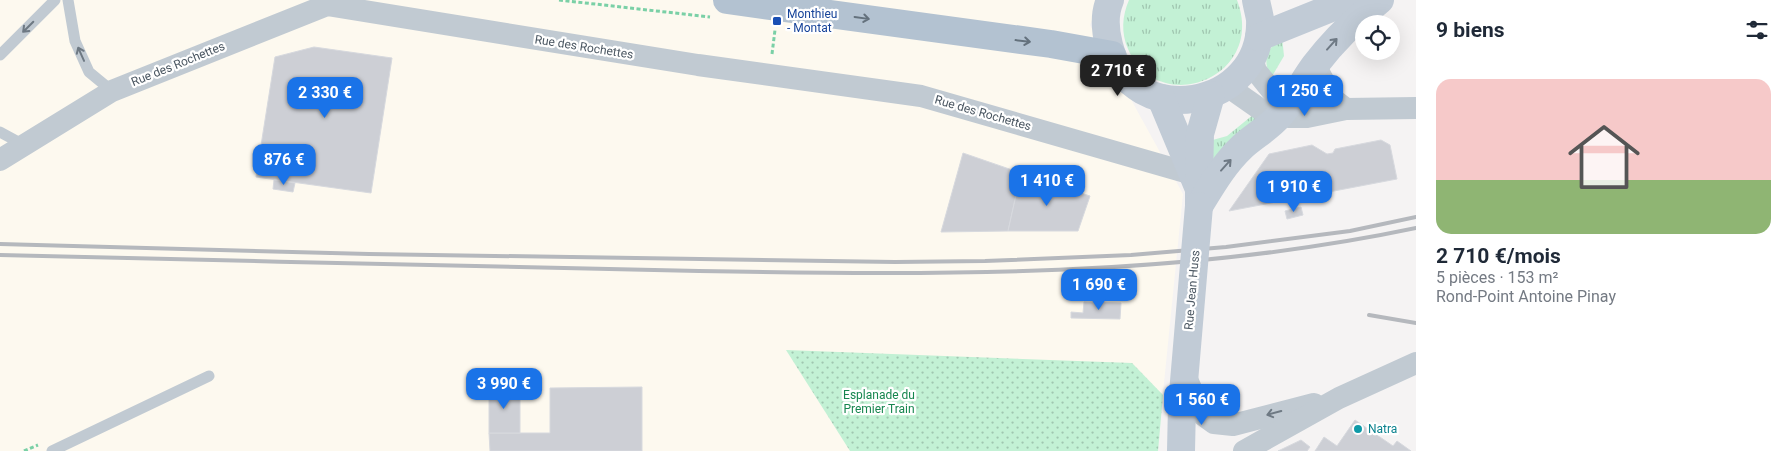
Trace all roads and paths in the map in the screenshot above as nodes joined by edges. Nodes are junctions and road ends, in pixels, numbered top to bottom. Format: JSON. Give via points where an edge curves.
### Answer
{"nodes":[{"id":1,"x":55,"y":0,"type":"edge"},
{"id":2,"x":68,"y":0,"type":"edge"},
{"id":3,"x":559,"y":0,"type":"edge"},
{"id":4,"x":1110,"y":0,"type":"edge"},
{"id":5,"x":1256,"y":0,"type":"edge"},
{"id":6,"x":1351,"y":0,"type":"edge"},
{"id":7,"x":1380,"y":0,"type":"edge"},
{"id":8,"x":720,"y":9,"type":"edge"},
{"id":9,"x":776,"y":25,"type":"dead end"},
{"id":10,"x":774,"y":43,"type":"dead end"},
{"id":11,"x":1255,"y":47,"type":"junction"},
{"id":12,"x":0,"y":55,"type":"edge"},
{"id":13,"x":1112,"y":55,"type":"junction"},
{"id":14,"x":1315,"y":65,"type":"junction"},
{"id":15,"x":112,"y":91,"type":"junction"},
{"id":16,"x":1219,"y":91,"type":"junction"},
{"id":17,"x":1161,"y":98,"type":"junction"},
{"id":18,"x":1416,"y":108,"type":"edge"},
{"id":19,"x":1346,"y":109,"type":"junction"},
{"id":20,"x":1281,"y":115,"type":"junction"},
{"id":21,"x":0,"y":132,"type":"edge"},
{"id":22,"x":24,"y":145,"type":"junction"},
{"id":23,"x":0,"y":160,"type":"edge"},
{"id":24,"x":1192,"y":174,"type":"junction"},
{"id":25,"x":1199,"y":206,"type":"junction"},
{"id":26,"x":1416,"y":363,"type":"edge"},
{"id":27,"x":209,"y":376,"type":"dead end"},
{"id":28,"x":1339,"y":398,"type":"junction"},
{"id":29,"x":1190,"y":406,"type":"junction"},
{"id":30,"x":52,"y":451,"type":"edge"},
{"id":31,"x":1181,"y":451,"type":"edge"},
{"id":32,"x":1244,"y":451,"type":"edge"}],
"edges":[{"from":1,"to":12,"type":"lane","one_way":true},
{"from":15,"to":2,"type":"lane","one_way":true,"via":[[89,72],[75,40]]},
{"from":3,"to":8,"type":"path"},
{"from":4,"to":13,"type":"main road","via":[[1106,31]]},
{"from":5,"to":11,"type":"main road","via":[[1260,18]]},
{"from":6,"to":11,"type":"main road"},
{"from":14,"to":7,"type":"main road","one_way":true,"via":[[1332,43]]},
{"from":8,"to":13,"type":"main road","one_way":true,"via":[[1061,46]]},
{"from":9,"to":10,"type":"path"},
{"from":11,"to":16,"type":"main road","via":[[1241,74]]},
{"from":11,"to":20,"type":"street","via":[[1256,71],[1277,97]]},
{"from":13,"to":17,"type":"main road","via":[[1123,74],[1140,88]]},
{"from":14,"to":19,"type":"street","via":[[1333,99]]},
{"from":14,"to":20,"type":"main road"},
{"from":15,"to":22,"type":"street","name":"Rue des Rochettes"},
{"from":15,"to":24,"type":"street","name":"Rue des Rochettes","via":[[327,5],[698,66],[921,96]]},
{"from":16,"to":17,"type":"main road","via":[[1186,101]]},
{"from":16,"to":20,"type":"street","via":[[1267,114]]},
{"from":16,"to":25,"type":"main road","via":[[1200,134]]},
{"from":17,"to":24,"type":"main road"},
{"from":18,"to":19,"type":"street"},
{"from":19,"to":20,"type":"street","via":[[1307,117]]},
{"from":25,"to":20,"type":"main road","one_way":true,"via":[[1221,170],[1242,147]]},
{"from":21,"to":22,"type":"lane"},
{"from":22,"to":23,"type":"street","name":"Rue des Rochettes"},
{"from":24,"to":25,"type":"main road","via":[[1199,189]]},
{"from":25,"to":29,"type":"main road","name":"Rue Jean Huss","bridge":true,"via":[[1184,375]]},
{"from":26,"to":28,"type":"street"},
{"from":27,"to":30,"type":"lane"},
{"from":28,"to":29,"type":"street","one_way":true,"via":[[1233,425],[1214,423]]},
{"from":28,"to":32,"type":"street"},
{"from":29,"to":31,"type":"main road","name":"Rue Jean Huss"}]}
